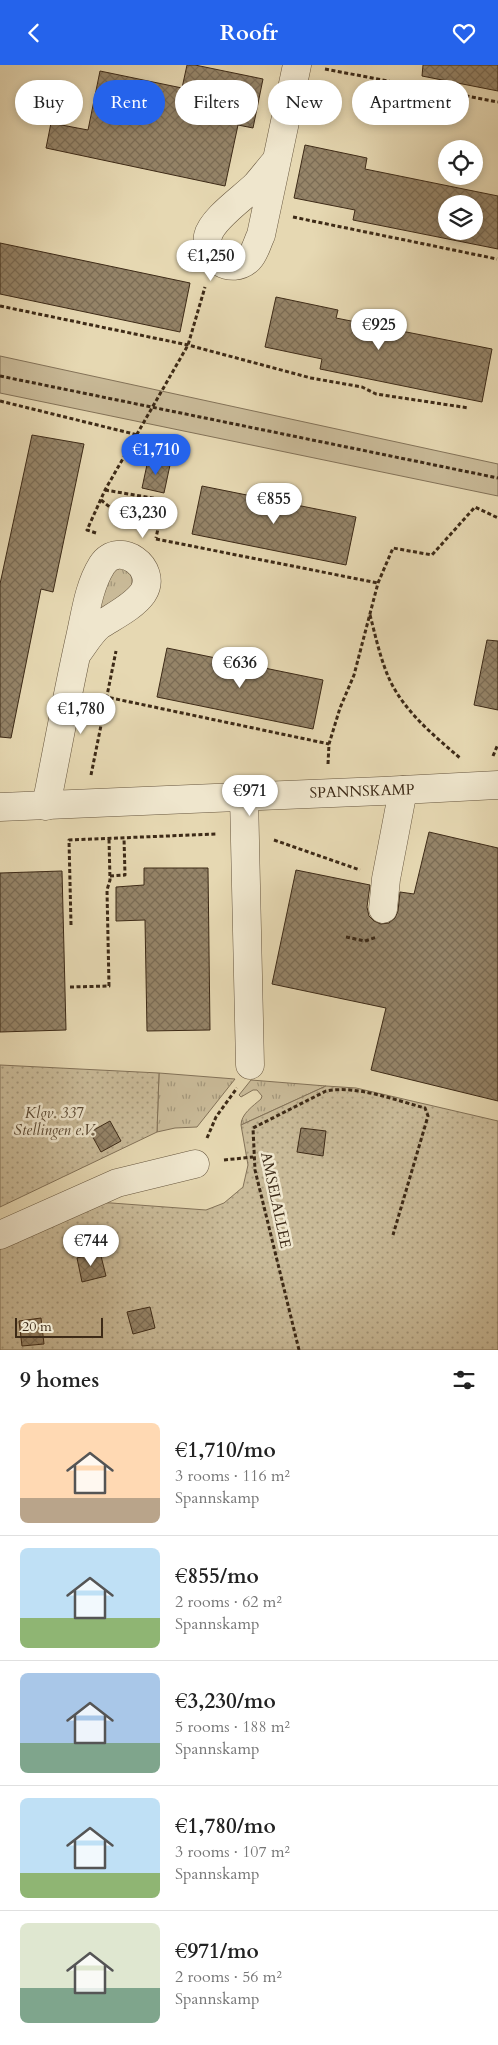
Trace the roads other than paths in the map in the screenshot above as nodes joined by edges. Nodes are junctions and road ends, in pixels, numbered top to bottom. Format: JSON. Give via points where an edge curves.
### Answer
{"nodes":[{"id":1,"x":297,"y":65,"type":"edge"},
{"id":2,"x":276,"y":161,"type":"junction"},
{"id":3,"x":76,"y":655,"type":"junction"},
{"id":4,"x":498,"y":785,"type":"edge"},
{"id":5,"x":403,"y":790,"type":"junction"},
{"id":6,"x":244,"y":796,"type":"junction"},
{"id":7,"x":46,"y":806,"type":"junction"},
{"id":8,"x":0,"y":807,"type":"edge"},
{"id":9,"x":383,"y":909,"type":"dead end"},
{"id":10,"x":250,"y":1065,"type":"road end"},
{"id":11,"x":195,"y":1164,"type":"dead end"},
{"id":12,"x":0,"y":1235,"type":"edge"}],
"edges":[{"from":1,"to":2,"type":"street"},
{"from":2,"to":2,"type":"street","via":[[214,224],[208,235],[208,248],[222,263],[240,265],[248,259],[260,235]]},
{"from":3,"to":3,"type":"street","via":[[99,627],[143,593],[146,582],[144,569],[125,558],[105,561],[97,573],[89,598]]},
{"from":3,"to":7,"type":"street"},
{"from":4,"to":5,"type":"street","name":"SPANNSKAMP"},
{"from":5,"to":6,"type":"street","name":"SPANNSKAMP"},
{"from":5,"to":9,"type":"street"},
{"from":6,"to":7,"type":"street","name":"SPANNSKAMP"},
{"from":6,"to":10,"type":"street"},
{"from":7,"to":8,"type":"street","name":"SPANNSKAMP"},
{"from":11,"to":12,"type":"street","via":[[117,1183]]}]}
